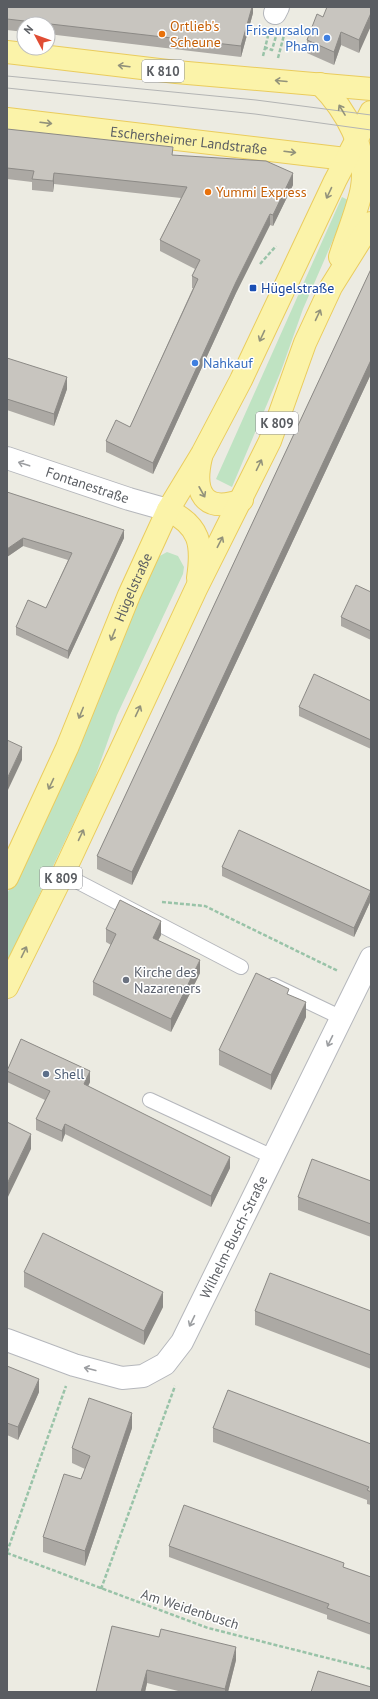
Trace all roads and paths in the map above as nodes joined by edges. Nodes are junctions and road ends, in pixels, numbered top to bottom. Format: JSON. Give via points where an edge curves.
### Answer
{"nodes":[{"id":1,"x":264,"y":48,"type":"dead end"},
{"id":2,"x":7,"y":52,"type":"edge"},
{"id":3,"x":278,"y":58,"type":"dead end"},
{"id":4,"x":320,"y":84,"type":"junction"},
{"id":5,"x":371,"y":89,"type":"edge"},
{"id":6,"x":371,"y":112,"type":"edge"},
{"id":7,"x":7,"y":119,"type":"edge"},
{"id":8,"x":359,"y":155,"type":"edge"},
{"id":9,"x":371,"y":223,"type":"edge"},
{"id":10,"x":279,"y":242,"type":"dead end"},
{"id":11,"x":260,"y":264,"type":"dead end"},
{"id":12,"x":331,"y":287,"type":"junction"},
{"id":13,"x":202,"y":454,"type":"junction"},
{"id":14,"x":7,"y":458,"type":"edge"},
{"id":15,"x":242,"y":500,"type":"junction"},
{"id":16,"x":168,"y":510,"type":"junction"},
{"id":17,"x":196,"y":589,"type":"junction"},
{"id":18,"x":63,"y":874,"type":"junction"},
{"id":19,"x":7,"y":878,"type":"edge"},
{"id":20,"x":161,"y":902,"type":"dead end"},
{"id":21,"x":371,"y":958,"type":"edge"},
{"id":22,"x":240,"y":967,"type":"dead end"},
{"id":23,"x":263,"y":980,"type":"edge"},
{"id":24,"x":366,"y":983,"type":"edge"},
{"id":25,"x":7,"y":987,"type":"edge"},
{"id":26,"x":342,"y":1018,"type":"junction"},
{"id":27,"x":150,"y":1100,"type":"dead end"},
{"id":28,"x":273,"y":1158,"type":"junction"},
{"id":29,"x":7,"y":1340,"type":"edge"},
{"id":30,"x":165,"y":1364,"type":"junction"},
{"id":31,"x":74,"y":1365,"type":"junction"},
{"id":32,"x":7,"y":1552,"type":"edge"},
{"id":33,"x":101,"y":1590,"type":"junction"},
{"id":34,"x":371,"y":1669,"type":"edge"}],
"edges":[{"from":1,"to":3,"type":"path","via":[[272,50],[276,33],[284,35]]},
{"from":4,"to":2,"type":"main road","number":"K 810","one_way":true,"via":[[176,72]]},
{"from":4,"to":5,"type":"main road","number":"K 810"},
{"from":8,"to":4,"type":"main road","one_way":true,"via":[[343,111]]},
{"from":6,"to":8,"type":"main road","name":"Hügelstraße"},
{"from":7,"to":8,"type":"main road","name":"Eschersheimer Landstraße","one_way":true},
{"from":8,"to":12,"type":"main road","via":[[362,188]]},
{"from":8,"to":13,"type":"main road","name":"Hügelstraße","one_way":true,"via":[[335,181],[241,380]]},
{"from":9,"to":12,"type":"main road","number":"K 809"},
{"from":10,"to":11,"type":"path"},
{"from":15,"to":12,"type":"main road","number":"K 809","one_way":true,"via":[[270,441],[305,343]]},
{"from":13,"to":15,"type":"main road","one_way":true,"via":[[197,481],[202,494],[214,503]]},
{"from":13,"to":16,"type":"main road","name":"Hügelstraße"},
{"from":16,"to":14,"type":"street","name":"Fontanestraße","one_way":true},
{"from":17,"to":15,"type":"main road","number":"K 809","one_way":true},
{"from":16,"to":17,"type":"main road","via":[[181,517],[195,531],[200,560]]},
{"from":16,"to":19,"type":"main road","name":"Hügelstraße","one_way":true,"via":[[129,595],[67,748]]},
{"from":18,"to":17,"type":"main road","number":"K 809","one_way":true},
{"from":18,"to":22,"type":"lane"},
{"from":25,"to":18,"type":"main road","number":"K 809","one_way":true},
{"from":20,"to":24,"type":"path","via":[[205,906]]},
{"from":21,"to":24,"type":"street","name":"Wilhelm-Busch-Straße"},
{"from":23,"to":26,"type":"lane"},
{"from":24,"to":26,"type":"street","name":"Wilhelm-Busch-Straße"},
{"from":26,"to":28,"type":"street","name":"Wilhelm-Busch-Straße","one_way":true},
{"from":27,"to":28,"type":"lane"},
{"from":28,"to":30,"type":"street","name":"Wilhelm-Busch-Straße","one_way":true,"via":[[182,1342]]},
{"from":29,"to":31,"type":"street","name":"Wilhelm-Busch-Straße"},
{"from":30,"to":31,"type":"street","name":"Wilhelm-Busch-Straße","one_way":true,"via":[[142,1376],[122,1378]]},
{"from":30,"to":33,"type":"path","via":[[178,1379]]},
{"from":31,"to":32,"type":"path"},
{"from":32,"to":33,"type":"path","name":"Am Weidenbusch"},
{"from":33,"to":34,"type":"path","name":"Am Weidenbusch","via":[[208,1628]]}]}
